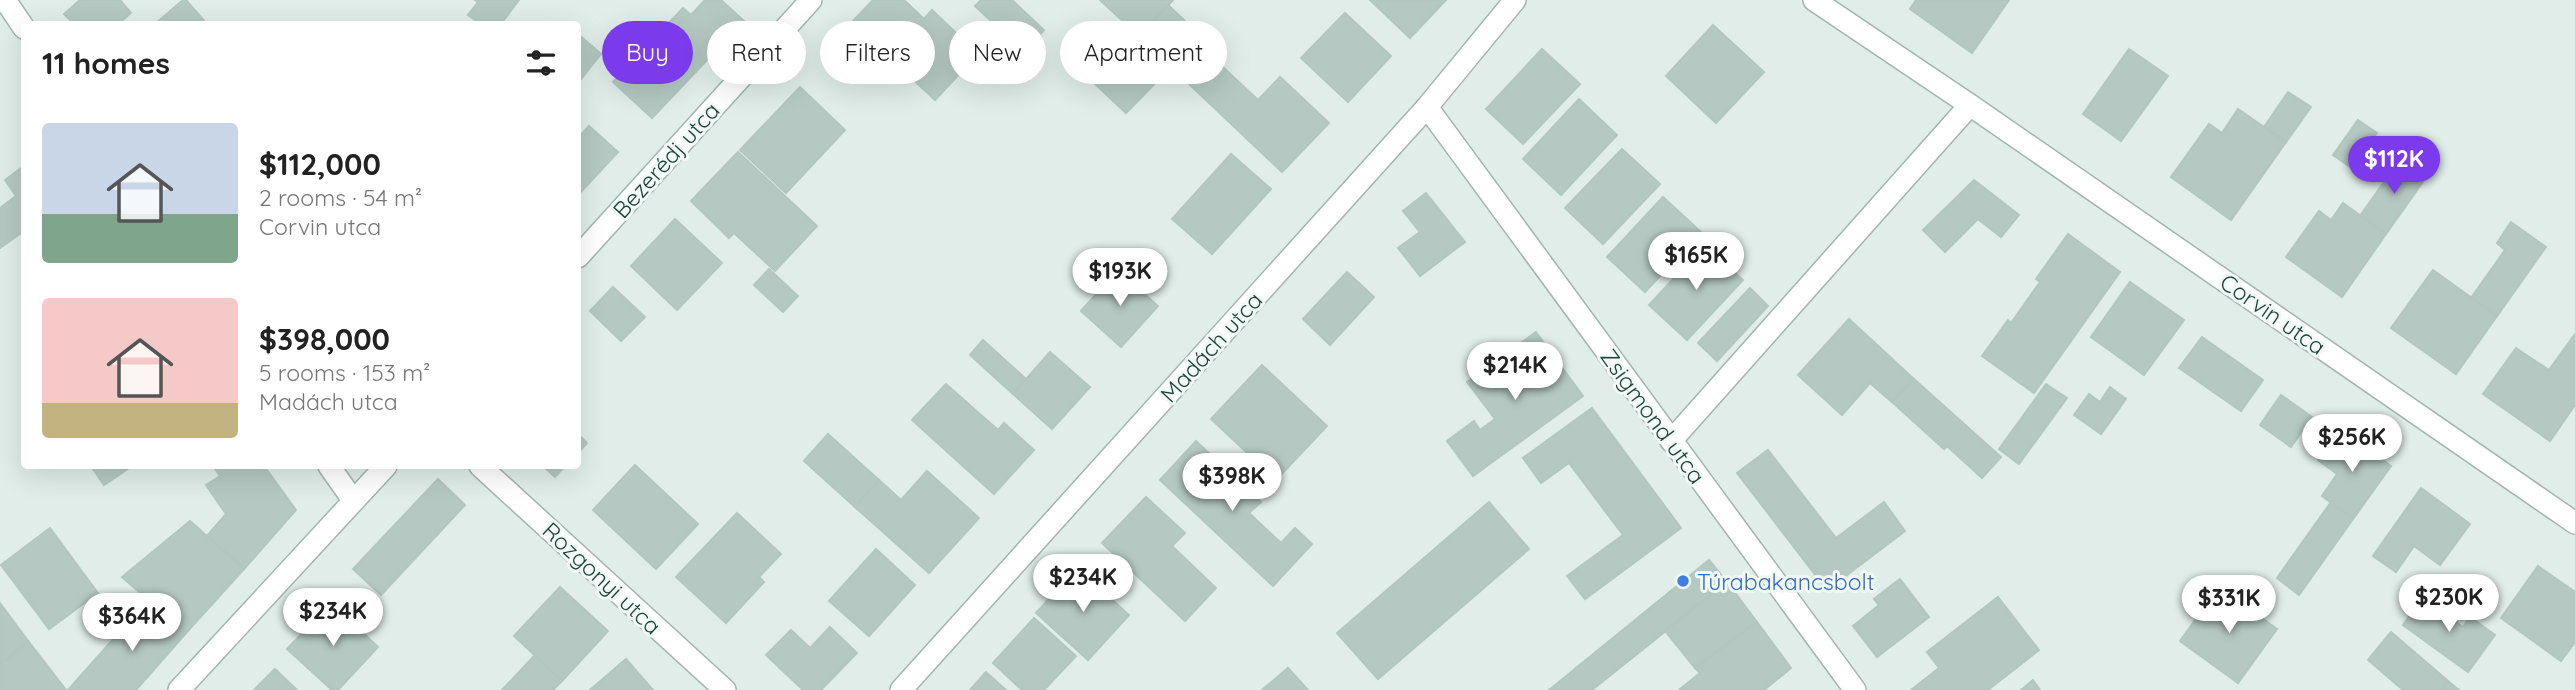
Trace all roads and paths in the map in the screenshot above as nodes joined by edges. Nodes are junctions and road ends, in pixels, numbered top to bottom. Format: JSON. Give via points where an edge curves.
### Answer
{"nodes":[{"id":1,"x":5,"y":0,"type":"edge"},
{"id":2,"x":811,"y":0,"type":"edge"},
{"id":3,"x":1515,"y":0,"type":"edge"},
{"id":4,"x":1814,"y":0,"type":"edge"},
{"id":5,"x":21,"y":24,"type":"edge"},
{"id":6,"x":1970,"y":105,"type":"junction"},
{"id":7,"x":1427,"y":107,"type":"junction"},
{"id":8,"x":581,"y":254,"type":"edge"},
{"id":9,"x":1671,"y":441,"type":"junction"},
{"id":10,"x":331,"y":469,"type":"edge"},
{"id":11,"x":383,"y":469,"type":"edge"},
{"id":12,"x":483,"y":469,"type":"edge"},
{"id":13,"x":353,"y":500,"type":"junction"},
{"id":14,"x":2575,"y":523,"type":"edge"},
{"id":15,"x":179,"y":690,"type":"edge"},
{"id":16,"x":725,"y":690,"type":"edge"},
{"id":17,"x":901,"y":690,"type":"edge"},
{"id":18,"x":1855,"y":690,"type":"edge"}],
"edges":[{"from":1,"to":5,"type":"street"},
{"from":2,"to":8,"type":"street","name":"Bezerédj utca"},
{"from":3,"to":7,"type":"street","name":"Madách utca"},
{"from":4,"to":6,"type":"street","name":"Corvin utca"},
{"from":6,"to":9,"type":"street"},
{"from":6,"to":14,"type":"street","name":"Corvin utca"},
{"from":7,"to":9,"type":"street","name":"Zsigmond utca"},
{"from":7,"to":17,"type":"street","name":"Madách utca"},
{"from":9,"to":18,"type":"street","name":"Zsigmond utca"},
{"from":10,"to":13,"type":"street"},
{"from":11,"to":13,"type":"street"},
{"from":12,"to":16,"type":"street","name":"Rozgonyi utca"},
{"from":13,"to":15,"type":"street"}]}
